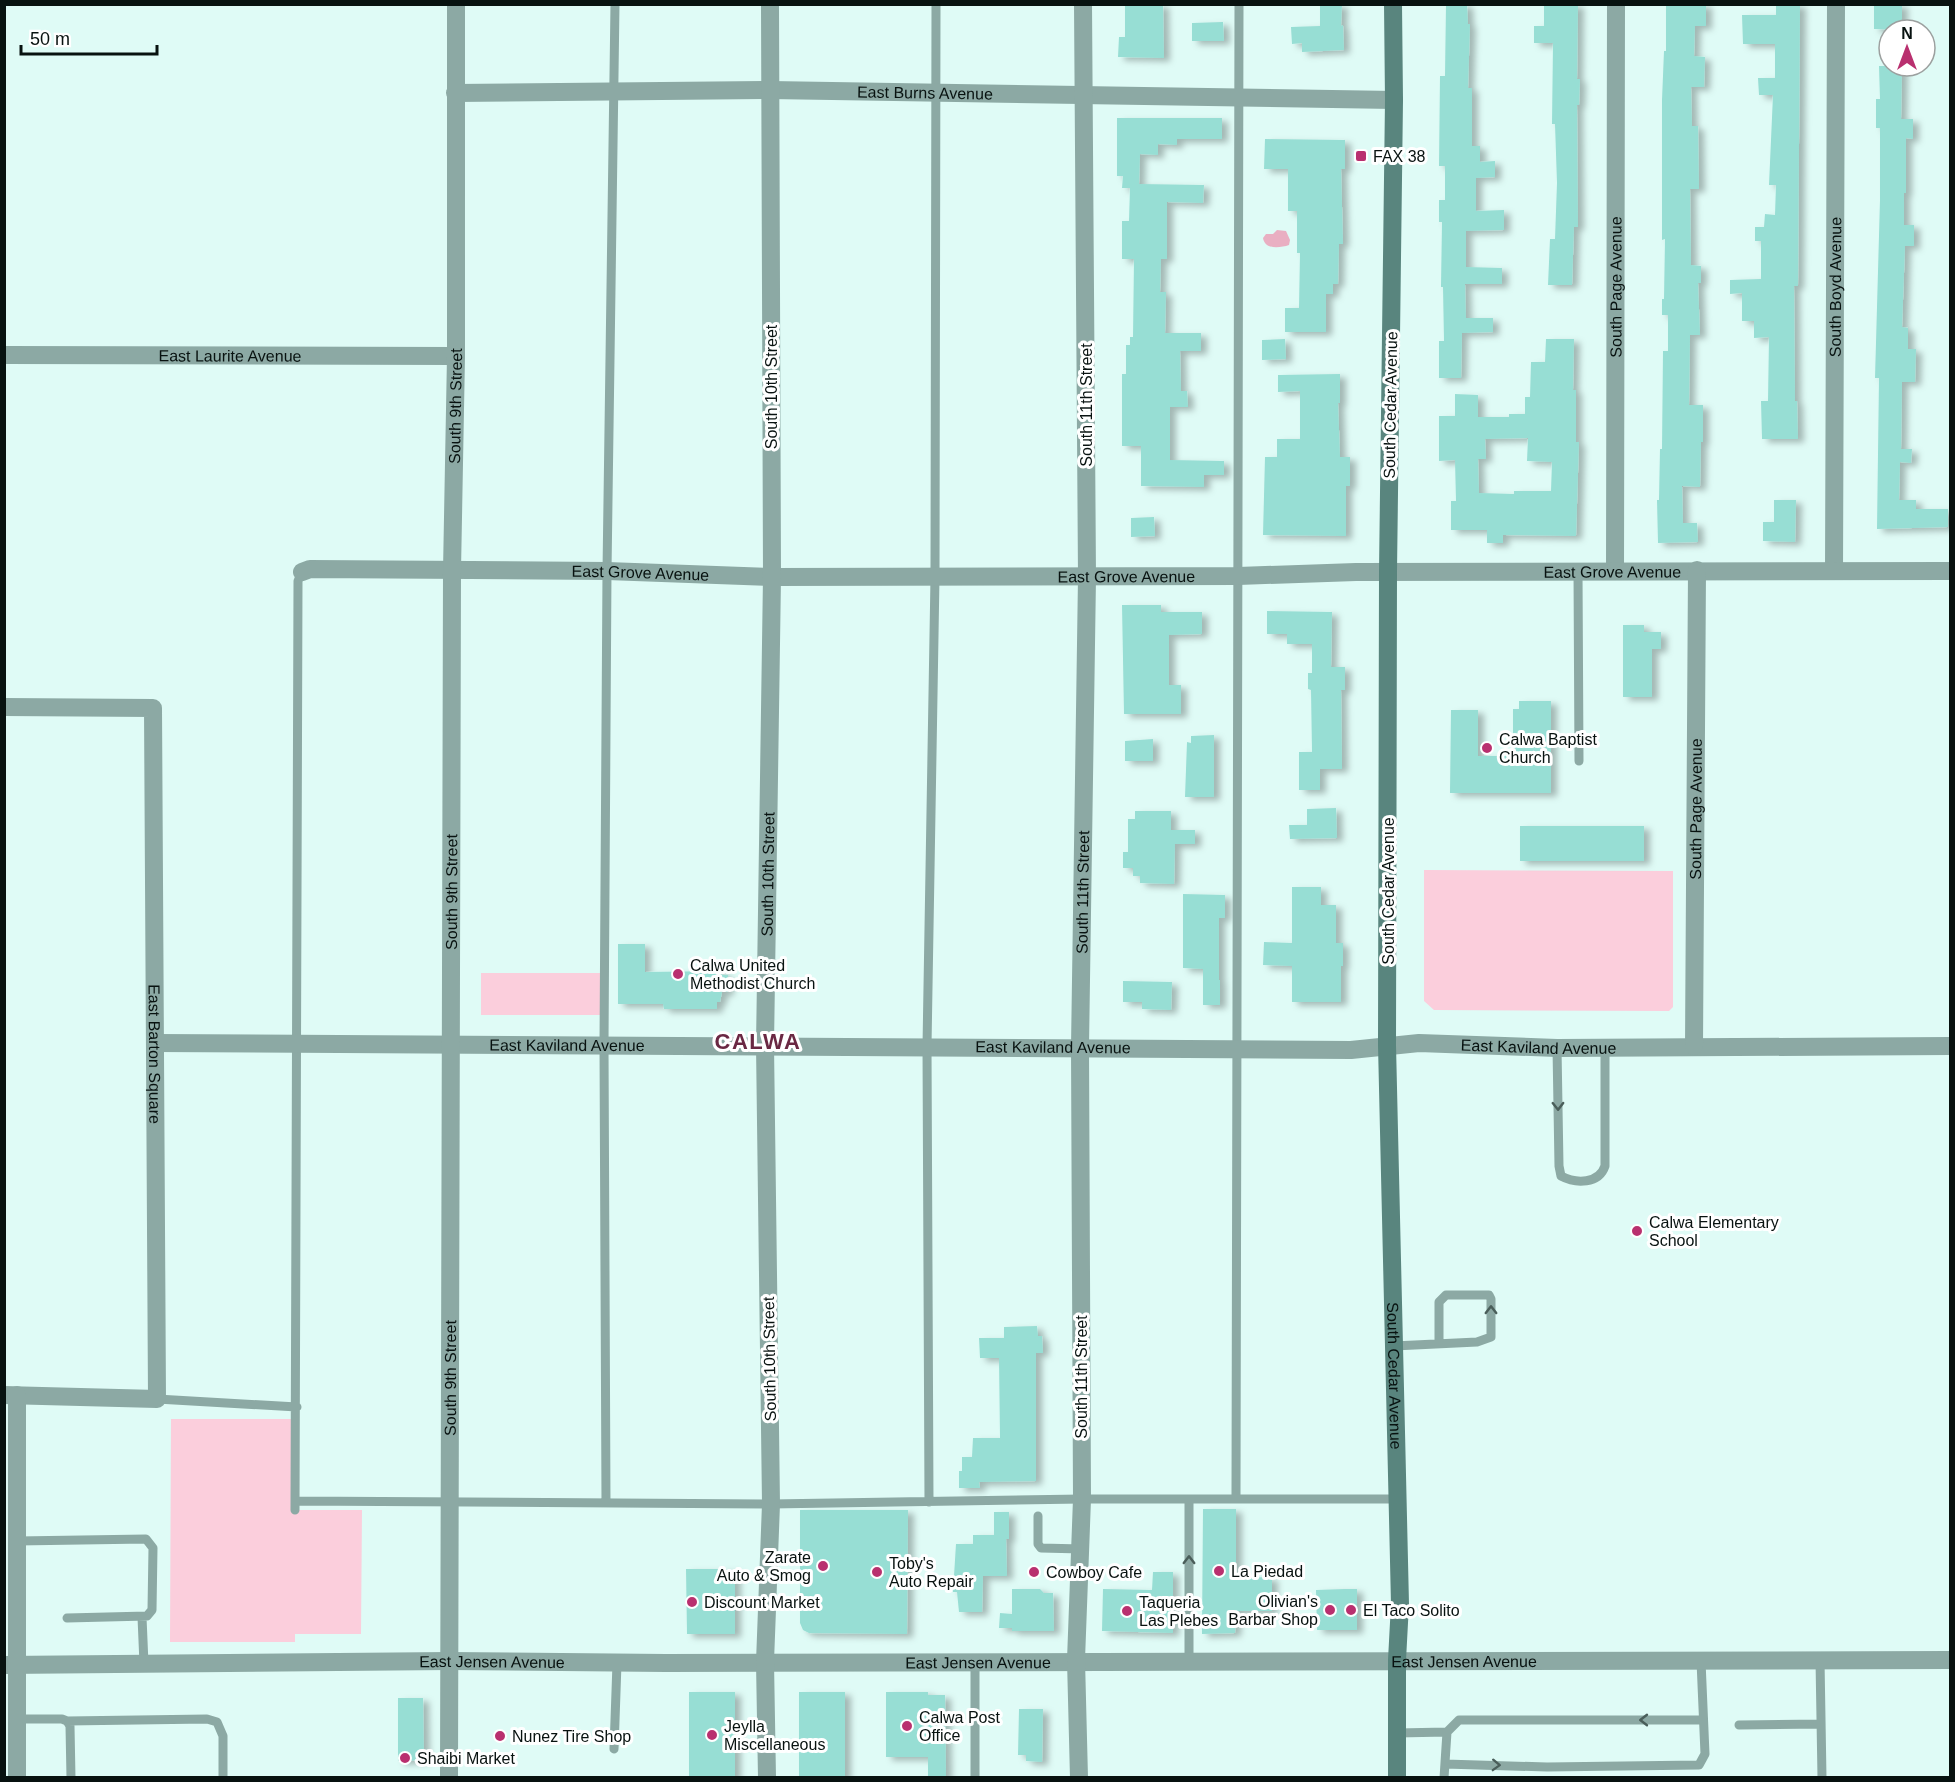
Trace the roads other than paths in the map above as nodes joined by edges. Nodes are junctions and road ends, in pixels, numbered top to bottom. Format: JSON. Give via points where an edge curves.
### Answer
{"nodes":[{"id":1,"x":456,"y":4,"type":"edge"},
{"id":2,"x":615,"y":4,"type":"edge"},
{"id":3,"x":770,"y":4,"type":"edge"},
{"id":4,"x":936,"y":4,"type":"edge"},
{"id":5,"x":1083,"y":4,"type":"edge"},
{"id":6,"x":1239,"y":4,"type":"edge"},
{"id":7,"x":1394,"y":4,"type":"edge"},
{"id":8,"x":1616,"y":4,"type":"edge"},
{"id":9,"x":1836,"y":4,"type":"edge"},
{"id":10,"x":614,"y":90,"type":"junction"},
{"id":11,"x":770,"y":90,"type":"junction"},
{"id":12,"x":455,"y":93,"type":"junction"},
{"id":13,"x":937,"y":93,"type":"junction"},
{"id":14,"x":1083,"y":96,"type":"junction"},
{"id":15,"x":1238,"y":98,"type":"junction"},
{"id":16,"x":1394,"y":100,"type":"junction"},
{"id":17,"x":4,"y":355,"type":"edge"},
{"id":18,"x":456,"y":356,"type":"junction"},
{"id":19,"x":1697,"y":570,"type":"junction"},
{"id":20,"x":452,"y":571,"type":"junction"},
{"id":21,"x":607,"y":571,"type":"junction"},
{"id":22,"x":1578,"y":571,"type":"junction"},
{"id":23,"x":1615,"y":571,"type":"junction"},
{"id":24,"x":1834,"y":571,"type":"junction"},
{"id":25,"x":1950,"y":571,"type":"edge"},
{"id":26,"x":302,"y":572,"type":"joint"},
{"id":27,"x":1388,"y":572,"type":"junction"},
{"id":28,"x":1238,"y":576,"type":"junction"},
{"id":29,"x":772,"y":577,"type":"junction"},
{"id":30,"x":935,"y":577,"type":"junction"},
{"id":31,"x":1087,"y":577,"type":"junction"},
{"id":32,"x":4,"y":707,"type":"edge"},
{"id":33,"x":1579,"y":761,"type":"dead end"},
{"id":34,"x":155,"y":1043,"type":"junction"},
{"id":35,"x":297,"y":1044,"type":"junction"},
{"id":36,"x":604,"y":1044,"type":"junction"},
{"id":37,"x":765,"y":1045,"type":"junction"},
{"id":38,"x":1387,"y":1045,"type":"junction"},
{"id":39,"x":450,"y":1046,"type":"junction"},
{"id":40,"x":927,"y":1046,"type":"junction"},
{"id":41,"x":1694,"y":1046,"type":"junction"},
{"id":42,"x":1950,"y":1046,"type":"edge"},
{"id":43,"x":1080,"y":1047,"type":"junction"},
{"id":44,"x":1605,"y":1047,"type":"junction"},
{"id":45,"x":1236,"y":1048,"type":"junction"},
{"id":46,"x":1557,"y":1048,"type":"junction"},
{"id":47,"x":1440,"y":1344,"type":"junction"},
{"id":48,"x":1394,"y":1346,"type":"junction"},
{"id":49,"x":11,"y":1395,"type":"edge"},
{"id":50,"x":157,"y":1399,"type":"junction"},
{"id":51,"x":297,"y":1407,"type":"junction"},
{"id":52,"x":1082,"y":1499,"type":"junction"},
{"id":53,"x":1189,"y":1499,"type":"junction"},
{"id":54,"x":1236,"y":1499,"type":"junction"},
{"id":55,"x":1397,"y":1499,"type":"junction"},
{"id":56,"x":448,"y":1502,"type":"junction"},
{"id":57,"x":929,"y":1502,"type":"junction"},
{"id":58,"x":606,"y":1503,"type":"junction"},
{"id":59,"x":771,"y":1504,"type":"junction"},
{"id":60,"x":1038,"y":1516,"type":"dead end"},
{"id":61,"x":17,"y":1541,"type":"junction"},
{"id":62,"x":1082,"y":1549,"type":"junction"},
{"id":63,"x":142,"y":1617,"type":"junction"},
{"id":64,"x":67,"y":1618,"type":"dead end"},
{"id":65,"x":1076,"y":1660,"type":"junction"},
{"id":66,"x":1397,"y":1660,"type":"junction"},
{"id":67,"x":1820,"y":1660,"type":"junction"},
{"id":68,"x":1950,"y":1660,"type":"edge"},
{"id":69,"x":448,"y":1661,"type":"junction"},
{"id":70,"x":975,"y":1661,"type":"junction"},
{"id":71,"x":1190,"y":1661,"type":"junction"},
{"id":72,"x":1701,"y":1661,"type":"junction"},
{"id":73,"x":765,"y":1662,"type":"junction"},
{"id":74,"x":616,"y":1663,"type":"junction"},
{"id":75,"x":144,"y":1664,"type":"junction"},
{"id":76,"x":10,"y":1665,"type":"edge"},
{"id":77,"x":17,"y":1719,"type":"junction"},
{"id":78,"x":1703,"y":1720,"type":"junction"},
{"id":79,"x":67,"y":1721,"type":"junction"},
{"id":80,"x":1821,"y":1724,"type":"junction"},
{"id":81,"x":1739,"y":1725,"type":"dead end"},
{"id":82,"x":1447,"y":1732,"type":"junction"},
{"id":83,"x":1397,"y":1733,"type":"junction"},
{"id":84,"x":614,"y":1749,"type":"dead end"},
{"id":85,"x":1445,"y":1764,"type":"junction"},
{"id":86,"x":1547,"y":1767,"type":"junction"},
{"id":87,"x":17,"y":1778,"type":"edge"},
{"id":88,"x":71,"y":1778,"type":"edge"},
{"id":89,"x":223,"y":1778,"type":"edge"},
{"id":90,"x":448,"y":1778,"type":"edge"},
{"id":91,"x":767,"y":1778,"type":"edge"},
{"id":92,"x":975,"y":1778,"type":"edge"},
{"id":93,"x":1079,"y":1778,"type":"edge"},
{"id":94,"x":1397,"y":1778,"type":"edge"},
{"id":95,"x":1444,"y":1778,"type":"edge"},
{"id":96,"x":1547,"y":1778,"type":"edge"},
{"id":97,"x":1822,"y":1778,"type":"edge"}],
"edges":[{"from":1,"to":12,"type":"street","name":"South 9th Street"},
{"from":2,"to":10,"type":"lane"},
{"from":3,"to":11,"type":"street","name":"South 10th Street"},
{"from":4,"to":13,"type":"lane"},
{"from":5,"to":14,"type":"street","name":"South 11th Street"},
{"from":6,"to":15,"type":"lane"},
{"from":7,"to":16,"type":"main road","name":"South Cedar Avenue"},
{"from":8,"to":23,"type":"street","name":"South Page Avenue"},
{"from":9,"to":24,"type":"street","name":"South Boyd Avenue"},
{"from":10,"to":11,"type":"street","name":"East Burns Avenue"},
{"from":10,"to":12,"type":"street","name":"East Burns Avenue"},
{"from":10,"to":21,"type":"lane"},
{"from":11,"to":13,"type":"street","name":"East Burns Avenue"},
{"from":11,"to":29,"type":"street","name":"South 10th Street"},
{"from":12,"to":18,"type":"street","name":"South 9th Street"},
{"from":13,"to":14,"type":"street","name":"East Burns Avenue"},
{"from":13,"to":30,"type":"lane"},
{"from":14,"to":15,"type":"street","name":"East Burns Avenue"},
{"from":14,"to":31,"type":"street","name":"South 11th Street"},
{"from":15,"to":16,"type":"street","name":"East Burns Avenue"},
{"from":15,"to":28,"type":"lane"},
{"from":16,"to":27,"type":"main road","name":"South Cedar Avenue"},
{"from":17,"to":18,"type":"street","name":"East Laurite Avenue"},
{"from":18,"to":20,"type":"street","name":"South 9th Street"},
{"from":19,"to":23,"type":"street","name":"East Grove Avenue"},
{"from":19,"to":24,"type":"street","name":"East Grove Avenue"},
{"from":19,"to":41,"type":"street","name":"South Page Avenue"},
{"from":20,"to":21,"type":"street","name":"East Grove Avenue"},
{"from":20,"to":26,"type":"street","name":"East Grove Avenue"},
{"from":20,"to":39,"type":"street","name":"South 9th Street"},
{"from":21,"to":29,"type":"street","name":"East Grove Avenue"},
{"from":21,"to":36,"type":"lane"},
{"from":22,"to":23,"type":"street","name":"East Grove Avenue"},
{"from":22,"to":27,"type":"street","name":"East Grove Avenue"},
{"from":22,"to":33,"type":"lane"},
{"from":24,"to":25,"type":"street","name":"East Grove Avenue"},
{"from":26,"to":35,"type":"lane","via":[[298,581]]},
{"from":27,"to":28,"type":"street","name":"East Grove Avenue"},
{"from":27,"to":38,"type":"main road","name":"South Cedar Avenue"},
{"from":28,"to":31,"type":"street","name":"East Grove Avenue"},
{"from":28,"to":45,"type":"lane"},
{"from":29,"to":30,"type":"street","name":"East Grove Avenue"},
{"from":29,"to":37,"type":"street","name":"South 10th Street"},
{"from":30,"to":31,"type":"street","name":"East Grove Avenue"},
{"from":30,"to":40,"type":"lane"},
{"from":31,"to":43,"type":"street","name":"South 11th Street"},
{"from":32,"to":34,"type":"street","name":"East Barton Square","via":[[153,708]]},
{"from":34,"to":35,"type":"street","name":"East Kaviland Avenue"},
{"from":34,"to":50,"type":"street","name":"East Barton Square"},
{"from":35,"to":39,"type":"street","name":"East Kaviland Avenue"},
{"from":35,"to":51,"type":"lane"},
{"from":36,"to":37,"type":"street","name":"East Kaviland Avenue"},
{"from":36,"to":39,"type":"street","name":"East Kaviland Avenue"},
{"from":36,"to":58,"type":"lane"},
{"from":37,"to":40,"type":"street","name":"East Kaviland Avenue"},
{"from":37,"to":59,"type":"street","name":"South 10th Street"},
{"from":38,"to":45,"type":"street","name":"East Kaviland Avenue","via":[[1351,1050]]},
{"from":38,"to":46,"type":"street","name":"East Kaviland Avenue"},
{"from":38,"to":48,"type":"main road","name":"South Cedar Avenue"},
{"from":39,"to":56,"type":"street","name":"South 9th Street"},
{"from":40,"to":43,"type":"street","name":"East Kaviland Avenue"},
{"from":40,"to":57,"type":"lane"},
{"from":41,"to":42,"type":"street","name":"East Kaviland Avenue"},
{"from":41,"to":44,"type":"street","name":"East Kaviland Avenue"},
{"from":43,"to":45,"type":"street","name":"East Kaviland Avenue"},
{"from":43,"to":52,"type":"street","name":"South 11th Street"},
{"from":44,"to":46,"type":"street","name":"East Kaviland Avenue"},
{"from":46,"to":44,"type":"lane","one_way":true,"via":[[1558,1166],[1561,1176],[1569,1181],[1595,1180],[1605,1166]]},
{"from":45,"to":54,"type":"lane"},
{"from":47,"to":47,"type":"lane","one_way":true,"via":[[1477,1342],[1491,1337],[1489,1295],[1446,1295],[1439,1302]]},
{"from":47,"to":48,"type":"lane"},
{"from":48,"to":55,"type":"main road","name":"South Cedar Avenue"},
{"from":49,"to":50,"type":"street"},
{"from":49,"to":61,"type":"street"},
{"from":50,"to":51,"type":"lane"},
{"from":51,"to":56,"type":"lane","via":[[295,1505]]},
{"from":52,"to":53,"type":"lane"},
{"from":52,"to":57,"type":"lane"},
{"from":52,"to":62,"type":"street","name":"South 11th Street"},
{"from":53,"to":54,"type":"lane"},
{"from":71,"to":53,"type":"lane","one_way":true},
{"from":54,"to":55,"type":"lane"},
{"from":55,"to":66,"type":"main road","name":"South Cedar Avenue"},
{"from":56,"to":58,"type":"lane"},
{"from":56,"to":69,"type":"street","name":"South 9th Street"},
{"from":57,"to":59,"type":"lane"},
{"from":58,"to":59,"type":"lane"},
{"from":59,"to":73,"type":"street","name":"South 10th Street"},
{"from":60,"to":62,"type":"lane","via":[[1041,1548]]},
{"from":61,"to":63,"type":"lane","via":[[146,1539],[153,1548],[152,1610]]},
{"from":61,"to":76,"type":"street"},
{"from":62,"to":65,"type":"street","name":"South 11th Street"},
{"from":63,"to":64,"type":"lane"},
{"from":63,"to":75,"type":"lane"},
{"from":65,"to":70,"type":"street","name":"East Jensen Avenue"},
{"from":65,"to":71,"type":"street","name":"East Jensen Avenue"},
{"from":65,"to":93,"type":"street","name":"South 11th Street"},
{"from":66,"to":71,"type":"street","name":"East Jensen Avenue"},
{"from":66,"to":72,"type":"street","name":"East Jensen Avenue"},
{"from":66,"to":83,"type":"main road","name":"South Cedar Avenue"},
{"from":67,"to":68,"type":"street","name":"East Jensen Avenue"},
{"from":67,"to":72,"type":"street","name":"East Jensen Avenue"},
{"from":67,"to":80,"type":"lane"},
{"from":69,"to":74,"type":"street","name":"East Jensen Avenue"},
{"from":69,"to":75,"type":"street","name":"East Jensen Avenue"},
{"from":69,"to":90,"type":"street","name":"South 9th Street"},
{"from":70,"to":73,"type":"street","name":"East Jensen Avenue"},
{"from":70,"to":92,"type":"lane"},
{"from":72,"to":78,"type":"lane"},
{"from":73,"to":74,"type":"street","name":"East Jensen Avenue"},
{"from":73,"to":91,"type":"street","name":"South 10th Street"},
{"from":74,"to":84,"type":"lane"},
{"from":75,"to":76,"type":"street","name":"East Jensen Avenue"},
{"from":76,"to":77,"type":"street"},
{"from":77,"to":79,"type":"lane"},
{"from":77,"to":87,"type":"street"},
{"from":78,"to":82,"type":"lane","one_way":true,"via":[[1459,1720]]},
{"from":78,"to":86,"type":"lane","via":[[1705,1754],[1699,1765]]},
{"from":79,"to":88,"type":"lane"},
{"from":79,"to":89,"type":"lane","via":[[218,1722],[223,1736]]},
{"from":80,"to":81,"type":"lane"},
{"from":80,"to":97,"type":"lane"},
{"from":82,"to":83,"type":"lane"},
{"from":82,"to":85,"type":"lane"},
{"from":83,"to":94,"type":"main road","name":"South Cedar Avenue"},
{"from":85,"to":86,"type":"lane","one_way":true},
{"from":85,"to":95,"type":"lane"},
{"from":86,"to":96,"type":"lane"}]}
